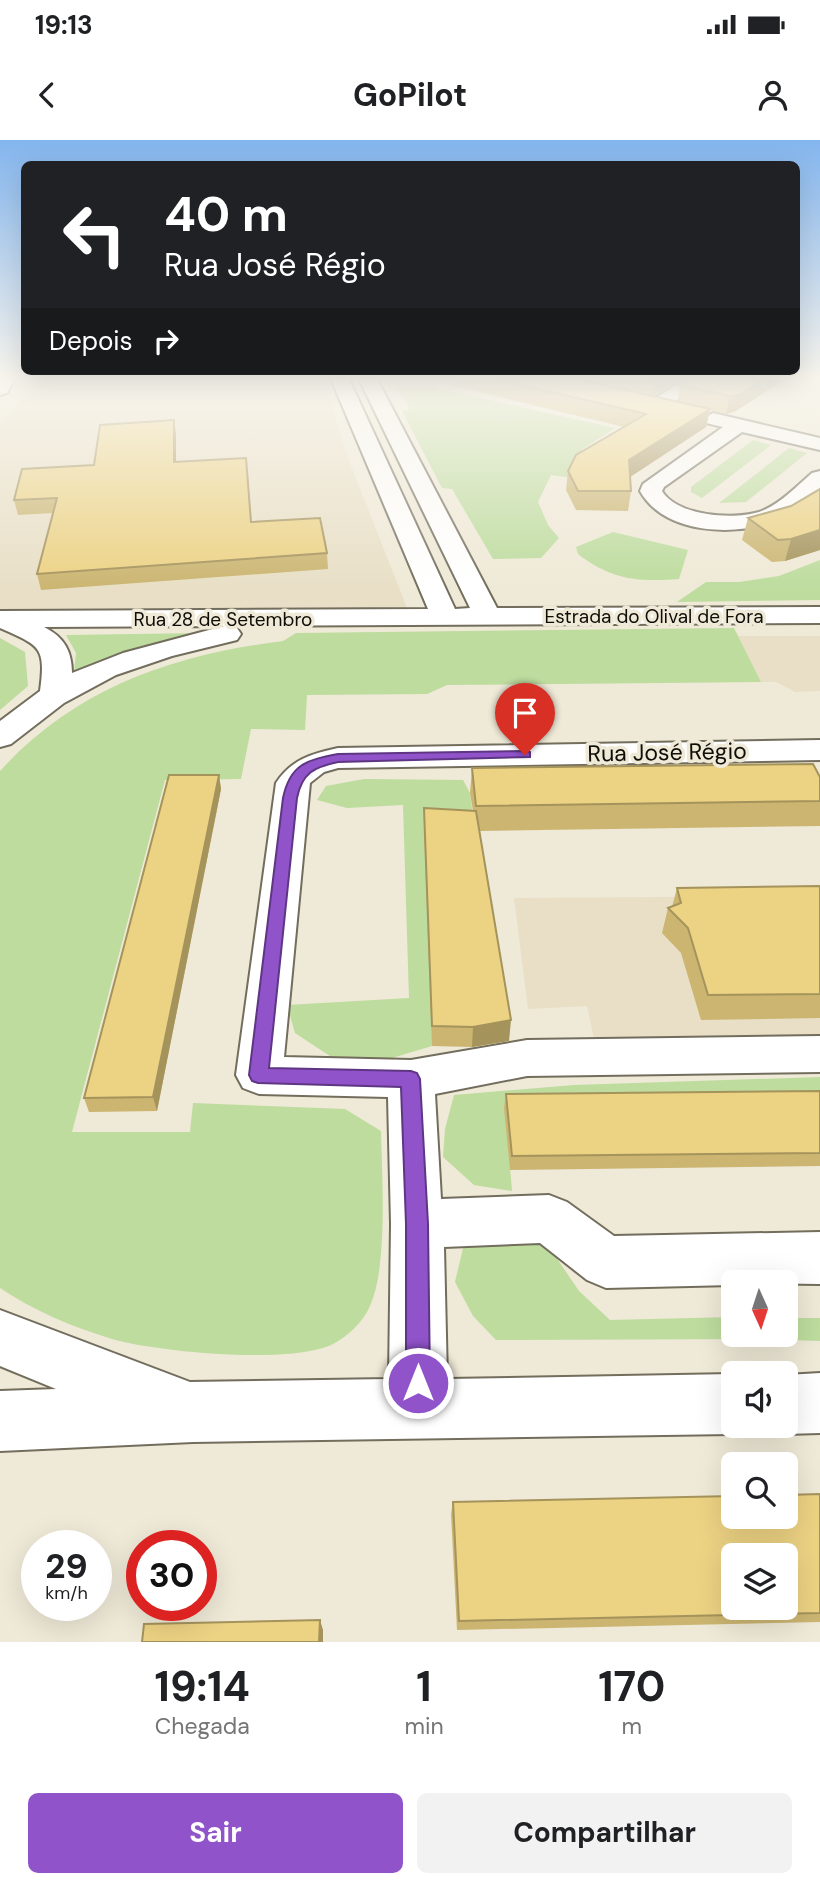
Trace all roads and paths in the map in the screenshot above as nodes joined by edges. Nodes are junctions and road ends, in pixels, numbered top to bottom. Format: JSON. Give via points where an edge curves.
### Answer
{"nodes":[{"id":1,"x":371,"y":449,"type":"edge"},
{"id":2,"x":403,"y":449,"type":"edge"},
{"id":3,"x":704,"y":449,"type":"edge"},
{"id":4,"x":820,"y":478,"type":"edge"},
{"id":5,"x":820,"y":615,"type":"edge"},
{"id":6,"x":488,"y":617,"type":"junction"},
{"id":7,"x":446,"y":618,"type":"junction"},
{"id":8,"x":0,"y":619,"type":"edge"},
{"id":9,"x":289,"y":619,"type":"junction"},
{"id":10,"x":55,"y":694,"type":"junction"},
{"id":11,"x":0,"y":737,"type":"edge"},
{"id":12,"x":820,"y":750,"type":"edge"},
{"id":13,"x":820,"y":1054,"type":"edge"},
{"id":14,"x":411,"y":1079,"type":"junction"},
{"id":15,"x":417,"y":1224,"type":"junction"},
{"id":16,"x":820,"y":1258,"type":"edge"},
{"id":17,"x":0,"y":1338,"type":"edge"},
{"id":18,"x":820,"y":1403,"type":"edge"},
{"id":19,"x":721,"y":1404,"type":"edge"},
{"id":20,"x":798,"y":1404,"type":"edge"},
{"id":21,"x":418,"y":1410,"type":"junction"},
{"id":22,"x":193,"y":1412,"type":"junction"},
{"id":23,"x":0,"y":1421,"type":"edge"}],
"edges":[{"from":1,"to":7,"type":"street"},
{"from":2,"to":6,"type":"street"},
{"from":3,"to":4,"type":"street","via":[[654,484],[654,499],[669,511],[720,522],[752,521],[776,513]]},
{"from":5,"to":6,"type":"street","name":"Estrada do Olival de Fora"},
{"from":6,"to":7,"type":"street","name":"Estrada do Olival de Fora"},
{"from":7,"to":9,"type":"street","name":"Rua 28 de Setembro"},
{"from":8,"to":9,"type":"street","name":"Rua 28 de Setembro"},
{"from":8,"to":10,"type":"street","via":[[42,636],[54,647],[59,663]]},
{"from":9,"to":10,"type":"street","via":[[132,658]]},
{"from":10,"to":11,"type":"street"},
{"from":12,"to":14,"type":"street","name":"Rua José Régio","via":[[338,758],[300,772],[290,798],[258,1075]]},
{"from":13,"to":14,"type":"street","via":[[527,1058]]},
{"from":14,"to":15,"type":"street"},
{"from":15,"to":16,"type":"street","via":[[550,1219],[606,1262]]},
{"from":15,"to":21,"type":"street"},
{"from":17,"to":22,"type":"street"},
{"from":18,"to":20,"type":"street"},
{"from":19,"to":21,"type":"street"},
{"from":21,"to":22,"type":"street"},
{"from":22,"to":23,"type":"street"}]}
